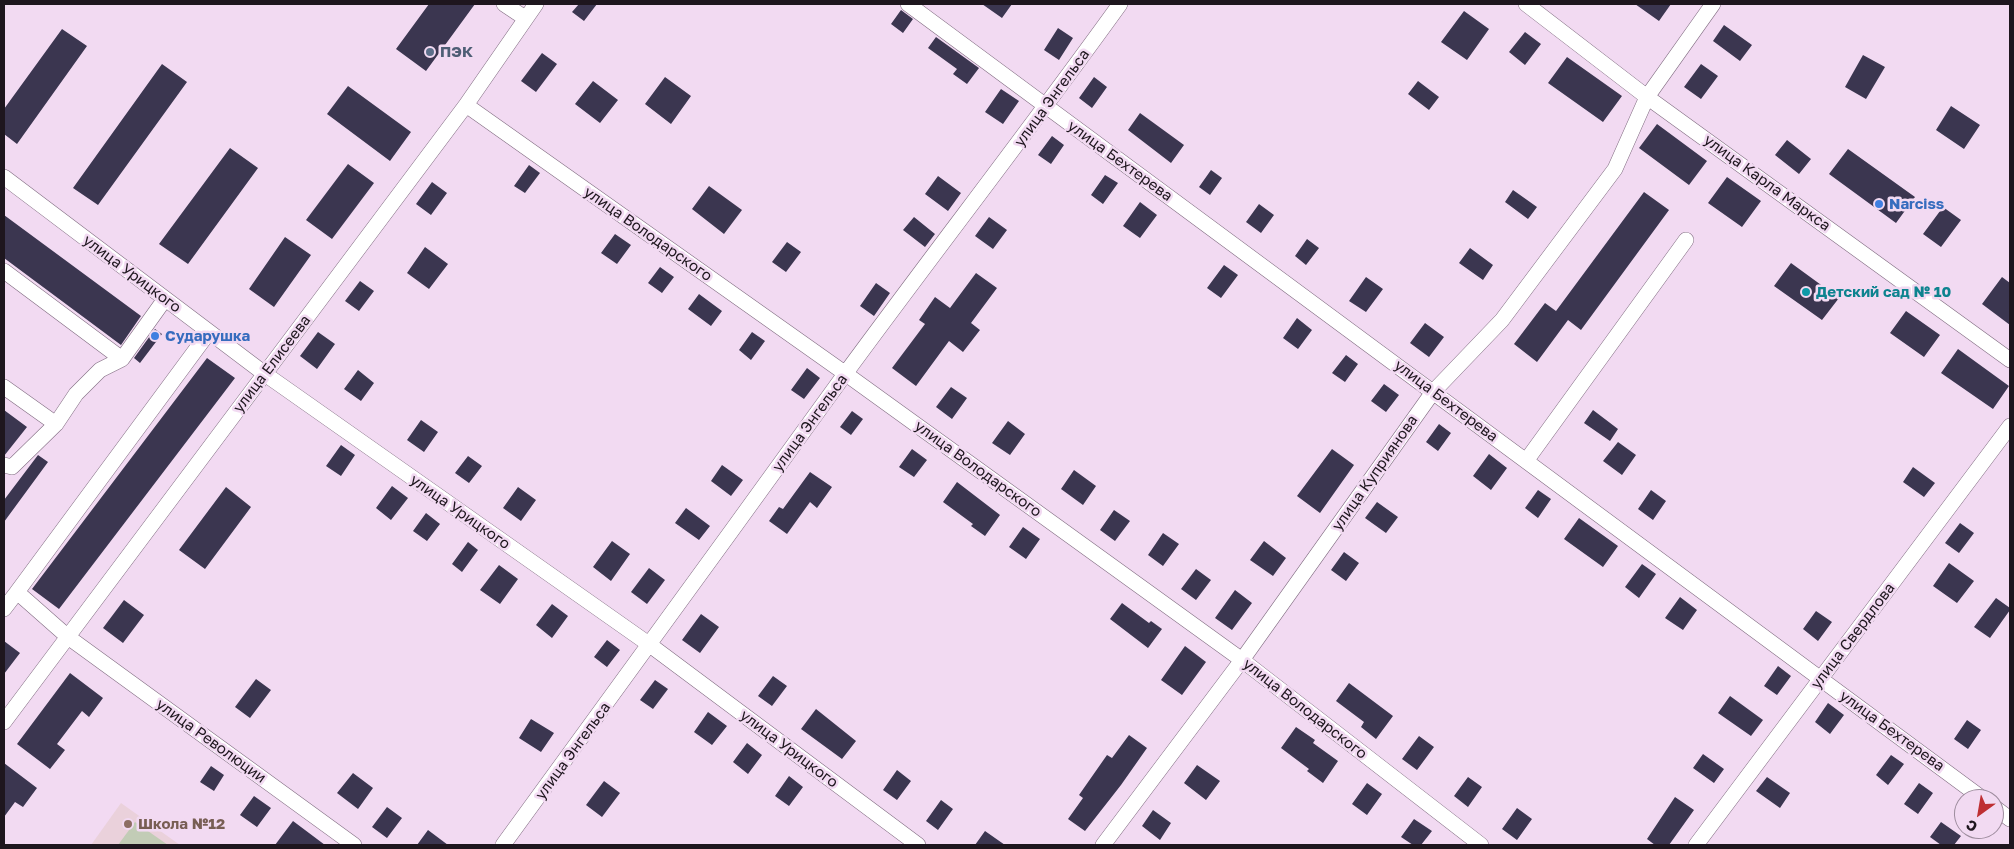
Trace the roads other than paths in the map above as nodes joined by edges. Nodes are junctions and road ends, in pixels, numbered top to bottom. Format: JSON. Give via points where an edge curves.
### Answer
{"nodes":[{"id":1,"x":504,"y":4,"type":"edge"},
{"id":2,"x":536,"y":4,"type":"edge"},
{"id":3,"x":908,"y":4,"type":"edge"},
{"id":4,"x":1120,"y":4,"type":"edge"},
{"id":5,"x":1526,"y":4,"type":"edge"},
{"id":6,"x":1713,"y":4,"type":"edge"},
{"id":7,"x":525,"y":18,"type":"junction"},
{"id":8,"x":1648,"y":97,"type":"junction"},
{"id":9,"x":466,"y":105,"type":"junction"},
{"id":10,"x":1046,"y":106,"type":"junction"},
{"id":11,"x":4,"y":177,"type":"edge"},
{"id":12,"x":1686,"y":240,"type":"dead end"},
{"id":13,"x":4,"y":270,"type":"edge"},
{"id":14,"x":166,"y":299,"type":"junction"},
{"id":15,"x":209,"y":332,"type":"junction"},
{"id":16,"x":122,"y":359,"type":"junction"},
{"id":17,"x":2010,"y":360,"type":"edge"},
{"id":18,"x":265,"y":374,"type":"junction"},
{"id":19,"x":846,"y":374,"type":"junction"},
{"id":20,"x":4,"y":387,"type":"edge"},
{"id":21,"x":1432,"y":392,"type":"junction"},
{"id":22,"x":56,"y":424,"type":"junction"},
{"id":23,"x":2010,"y":426,"type":"edge"},
{"id":24,"x":1526,"y":461,"type":"junction"},
{"id":25,"x":4,"y":465,"type":"edge"},
{"id":26,"x":16,"y":592,"type":"junction"},
{"id":27,"x":4,"y":609,"type":"edge"},
{"id":28,"x":68,"y":637,"type":"junction"},
{"id":29,"x":650,"y":646,"type":"junction"},
{"id":30,"x":1242,"y":660,"type":"junction"},
{"id":31,"x":1821,"y":679,"type":"junction"},
{"id":32,"x":4,"y":722,"type":"edge"},
{"id":33,"x":1970,"y":789,"type":"edge"},
{"id":34,"x":354,"y":845,"type":"edge"},
{"id":35,"x":503,"y":845,"type":"edge"},
{"id":36,"x":918,"y":845,"type":"edge"},
{"id":37,"x":1103,"y":845,"type":"edge"},
{"id":38,"x":1481,"y":845,"type":"edge"},
{"id":39,"x":1696,"y":845,"type":"edge"}],
"edges":[{"from":1,"to":7,"type":"street"},
{"from":2,"to":7,"type":"street","name":"улица Елисеева"},
{"from":3,"to":10,"type":"street","name":"улица Бехтерева"},
{"from":4,"to":10,"type":"street","name":"улица Энгельса"},
{"from":5,"to":8,"type":"street","name":"улица Карла Маркса"},
{"from":6,"to":8,"type":"street","name":"улица Куприянова"},
{"from":7,"to":9,"type":"street","name":"улица Елисеева"},
{"from":8,"to":17,"type":"street","name":"улица Карла Маркса"},
{"from":8,"to":21,"type":"street","name":"улица Куприянова","via":[[1615,169],[1502,320]]},
{"from":9,"to":18,"type":"street","name":"улица Елисеева"},
{"from":9,"to":19,"type":"street","name":"улица Володарского"},
{"from":10,"to":19,"type":"street","name":"улица Энгельса"},
{"from":10,"to":21,"type":"street","name":"улица Бехтерева"},
{"from":11,"to":14,"type":"street","name":"улица Урицкого"},
{"from":12,"to":24,"type":"street"},
{"from":13,"to":16,"type":"street"},
{"from":14,"to":15,"type":"street","name":"улица Урицкого"},
{"from":14,"to":16,"type":"street"},
{"from":15,"to":18,"type":"street","name":"улица Урицкого"},
{"from":15,"to":26,"type":"street"},
{"from":16,"to":22,"type":"street","via":[[100,370],[76,394]]},
{"from":18,"to":28,"type":"street","name":"улица Елисеева"},
{"from":18,"to":29,"type":"street","name":"улица Урицкого"},
{"from":19,"to":29,"type":"street","name":"улица Энгельса"},
{"from":19,"to":30,"type":"street","name":"улица Володарского"},
{"from":20,"to":22,"type":"street"},
{"from":21,"to":24,"type":"street","name":"улица Бехтерева"},
{"from":21,"to":30,"type":"street","name":"улица Куприянова"},
{"from":22,"to":25,"type":"street","via":[[12,468]]},
{"from":23,"to":31,"type":"street","name":"улица Свердлова"},
{"from":24,"to":31,"type":"street","name":"улица Бехтерева"},
{"from":26,"to":27,"type":"street"},
{"from":26,"to":28,"type":"street","name":"улица Революции"},
{"from":28,"to":32,"type":"street","name":"улица Елисеева"},
{"from":28,"to":34,"type":"street","name":"улица Революции"},
{"from":29,"to":35,"type":"street","name":"улица Энгельса"},
{"from":29,"to":36,"type":"street","name":"улица Урицкого"},
{"from":30,"to":37,"type":"street","name":"улица Куприянова"},
{"from":30,"to":38,"type":"street","name":"улица Володарского"},
{"from":31,"to":33,"type":"street","name":"улица Бехтерева"},
{"from":31,"to":39,"type":"street","name":"улица Свердлова"}]}
